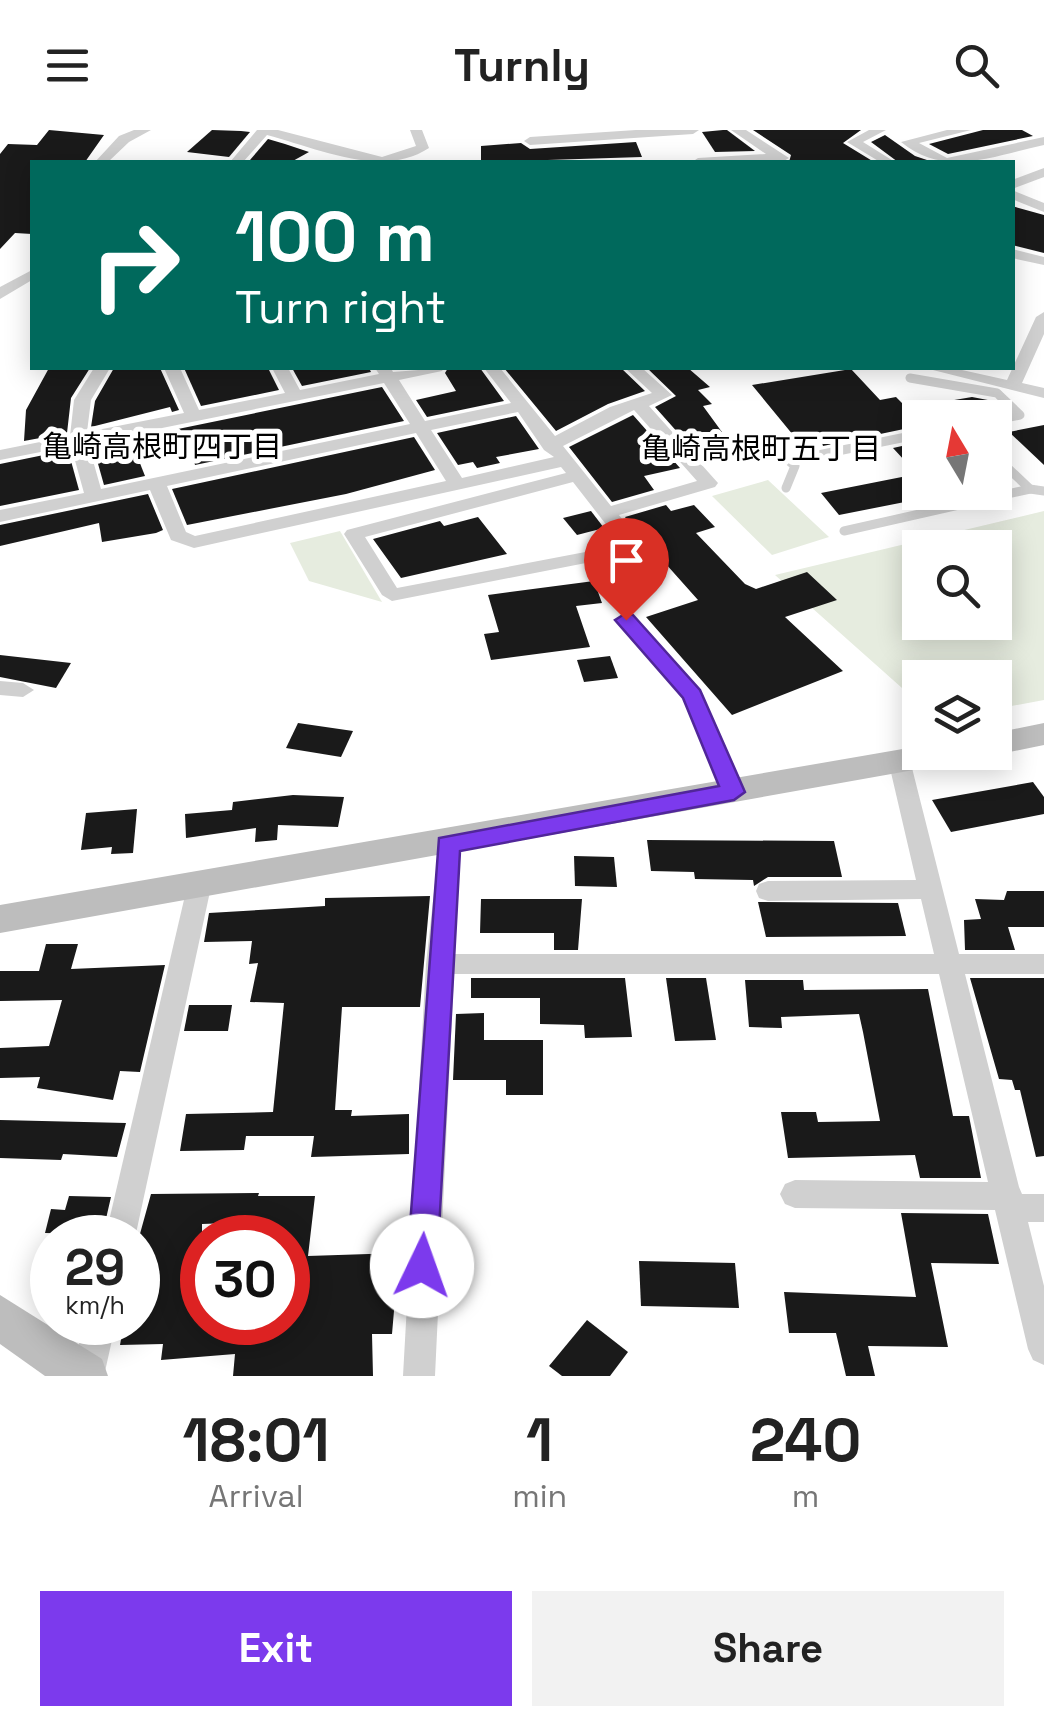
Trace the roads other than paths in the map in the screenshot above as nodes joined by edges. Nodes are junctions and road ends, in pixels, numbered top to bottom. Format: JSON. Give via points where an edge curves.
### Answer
{"nodes":[{"id":1,"x":146,"y":130,"type":"edge"},
{"id":2,"x":264,"y":130,"type":"edge"},
{"id":3,"x":416,"y":130,"type":"edge"},
{"id":4,"x":693,"y":130,"type":"edge"},
{"id":5,"x":737,"y":130,"type":"edge"},
{"id":6,"x":880,"y":130,"type":"edge"},
{"id":7,"x":965,"y":130,"type":"edge"},
{"id":8,"x":528,"y":135,"type":"edge"},
{"id":9,"x":1044,"y":141,"type":"edge"},
{"id":10,"x":103,"y":160,"type":"edge"},
{"id":11,"x":238,"y":160,"type":"edge"},
{"id":12,"x":375,"y":160,"type":"edge"},
{"id":13,"x":388,"y":160,"type":"edge"},
{"id":14,"x":536,"y":160,"type":"edge"},
{"id":15,"x":785,"y":160,"type":"edge"},
{"id":16,"x":885,"y":160,"type":"edge"},
{"id":17,"x":942,"y":160,"type":"edge"},
{"id":18,"x":955,"y":160,"type":"edge"},
{"id":19,"x":1044,"y":172,"type":"edge"},
{"id":20,"x":1015,"y":183,"type":"edge"},
{"id":21,"x":1015,"y":195,"type":"edge"},
{"id":22,"x":1041,"y":207,"type":"edge"},
{"id":23,"x":1015,"y":216,"type":"edge"},
{"id":24,"x":1015,"y":254,"type":"edge"},
{"id":25,"x":1044,"y":261,"type":"edge"},
{"id":26,"x":30,"y":275,"type":"edge"},
{"id":27,"x":0,"y":294,"type":"edge"},
{"id":28,"x":1044,"y":317,"type":"edge"},
{"id":29,"x":101,"y":370,"type":"edge"},
{"id":30,"x":173,"y":370,"type":"edge"},
{"id":31,"x":281,"y":370,"type":"edge"},
{"id":32,"x":411,"y":370,"type":"edge"},
{"id":33,"x":493,"y":370,"type":"edge"},
{"id":34,"x":635,"y":370,"type":"edge"},
{"id":35,"x":942,"y":370,"type":"edge"},
{"id":36,"x":386,"y":372,"type":"edge"},
{"id":37,"x":910,"y":378,"type":"dead end"},
{"id":38,"x":1012,"y":386,"type":"junction"},
{"id":39,"x":1044,"y":393,"type":"edge"},
{"id":40,"x":295,"y":396,"type":"junction"},
{"id":41,"x":1004,"y":400,"type":"edge"},
{"id":42,"x":637,"y":403,"type":"junction"},
{"id":43,"x":520,"y":406,"type":"junction"},
{"id":44,"x":194,"y":417,"type":"junction"},
{"id":45,"x":419,"y":429,"type":"junction"},
{"id":46,"x":78,"y":439,"type":"junction"},
{"id":47,"x":902,"y":439,"type":"edge"},
{"id":48,"x":0,"y":455,"type":"edge"},
{"id":49,"x":563,"y":461,"type":"junction"},
{"id":50,"x":1012,"y":472,"type":"edge"},
{"id":51,"x":157,"y":484,"type":"junction"},
{"id":52,"x":457,"y":484,"type":"junction"},
{"id":53,"x":786,"y":488,"type":"dead end"},
{"id":54,"x":1030,"y":489,"type":"junction"},
{"id":55,"x":1044,"y":491,"type":"edge"},
{"id":56,"x":94,"y":497,"type":"junction"},
{"id":57,"x":607,"y":514,"type":"junction"},
{"id":58,"x":0,"y":516,"type":"edge"},
{"id":59,"x":844,"y":531,"type":"dead end"},
{"id":60,"x":626,"y":620,"type":"dead end"},
{"id":61,"x":1044,"y":734,"type":"edge"},
{"id":62,"x":1012,"y":741,"type":"edge"},
{"id":63,"x":900,"y":764,"type":"joint"},
{"id":64,"x":734,"y":792,"type":"junction"},
{"id":65,"x":448,"y":844,"type":"junction"},
{"id":66,"x":198,"y":887,"type":"junction"},
{"id":67,"x":931,"y":889,"type":"junction"},
{"id":68,"x":768,"y":891,"type":"dead end"},
{"id":69,"x":0,"y":919,"type":"edge"},
{"id":70,"x":439,"y":964,"type":"junction"},
{"id":71,"x":950,"y":964,"type":"junction"},
{"id":72,"x":1044,"y":964,"type":"edge"},
{"id":73,"x":795,"y":1194,"type":"dead end"},
{"id":74,"x":1009,"y":1202,"type":"junction"},
{"id":75,"x":1044,"y":1208,"type":"edge"},
{"id":76,"x":125,"y":1215,"type":"edge"},
{"id":77,"x":0,"y":1317,"type":"edge"},
{"id":78,"x":94,"y":1345,"type":"edge"},
{"id":79,"x":1044,"y":1349,"type":"edge"},
{"id":80,"x":87,"y":1376,"type":"edge"},
{"id":81,"x":419,"y":1376,"type":"edge"}],
"edges":[{"from":1,"to":10,"type":"street"},
{"from":2,"to":11,"type":"street"},
{"from":2,"to":12,"type":"street"},
{"from":3,"to":13,"type":"street","via":[[422,148]]},
{"from":4,"to":8,"type":"street"},
{"from":5,"to":15,"type":"street"},
{"from":6,"to":16,"type":"street","via":[[853,142]]},
{"from":7,"to":17,"type":"street","via":[[908,142]]},
{"from":8,"to":14,"type":"street"},
{"from":9,"to":18,"type":"street"},
{"from":19,"to":20,"type":"street"},
{"from":21,"to":22,"type":"street"},
{"from":22,"to":23,"type":"street"},
{"from":24,"to":25,"type":"street"},
{"from":26,"to":27,"type":"street"},
{"from":28,"to":38,"type":"street"},
{"from":29,"to":46,"type":"street","via":[[79,403]]},
{"from":30,"to":44,"type":"street"},
{"from":31,"to":40,"type":"street"},
{"from":32,"to":36,"type":"street"},
{"from":33,"to":43,"type":"street"},
{"from":34,"to":42,"type":"street","via":[[664,396]]},
{"from":35,"to":38,"type":"street"},
{"from":36,"to":40,"type":"street"},
{"from":36,"to":45,"type":"street"},
{"from":37,"to":41,"type":"lane","via":[[996,393]]},
{"from":38,"to":39,"type":"street"},
{"from":40,"to":44,"type":"street"},
{"from":42,"to":49,"type":"street"},
{"from":42,"to":57,"type":"street","via":[[709,484]]},
{"from":43,"to":45,"type":"street"},
{"from":43,"to":49,"type":"street"},
{"from":44,"to":46,"type":"street"},
{"from":45,"to":51,"type":"street"},
{"from":45,"to":52,"type":"street"},
{"from":46,"to":48,"type":"street"},
{"from":46,"to":56,"type":"street"},
{"from":47,"to":53,"type":"lane","via":[[790,460],[795,466]]},
{"from":49,"to":52,"type":"street"},
{"from":49,"to":57,"type":"street"},
{"from":49,"to":57,"type":"street","via":[[354,534],[392,595],[635,548]]},
{"from":50,"to":54,"type":"lane"},
{"from":51,"to":52,"type":"street","via":[[178,536],[194,542]]},
{"from":51,"to":56,"type":"street"},
{"from":54,"to":55,"type":"lane"},
{"from":54,"to":59,"type":"lane"},
{"from":56,"to":58,"type":"street"},
{"from":60,"to":64,"type":"lane","via":[[692,695]]},
{"from":61,"to":62,"type":"street"},
{"from":63,"to":64,"type":"street"},
{"from":63,"to":67,"type":"street"},
{"from":64,"to":65,"type":"street"},
{"from":65,"to":66,"type":"street"},
{"from":65,"to":70,"type":"street"},
{"from":66,"to":69,"type":"street"},
{"from":66,"to":76,"type":"street"},
{"from":67,"to":68,"type":"street"},
{"from":67,"to":71,"type":"street"},
{"from":70,"to":71,"type":"street"},
{"from":70,"to":81,"type":"street"},
{"from":71,"to":72,"type":"street"},
{"from":71,"to":74,"type":"street"},
{"from":73,"to":74,"type":"street"},
{"from":74,"to":75,"type":"street"},
{"from":74,"to":79,"type":"street"},
{"from":77,"to":80,"type":"street"},
{"from":78,"to":80,"type":"street"}]}
